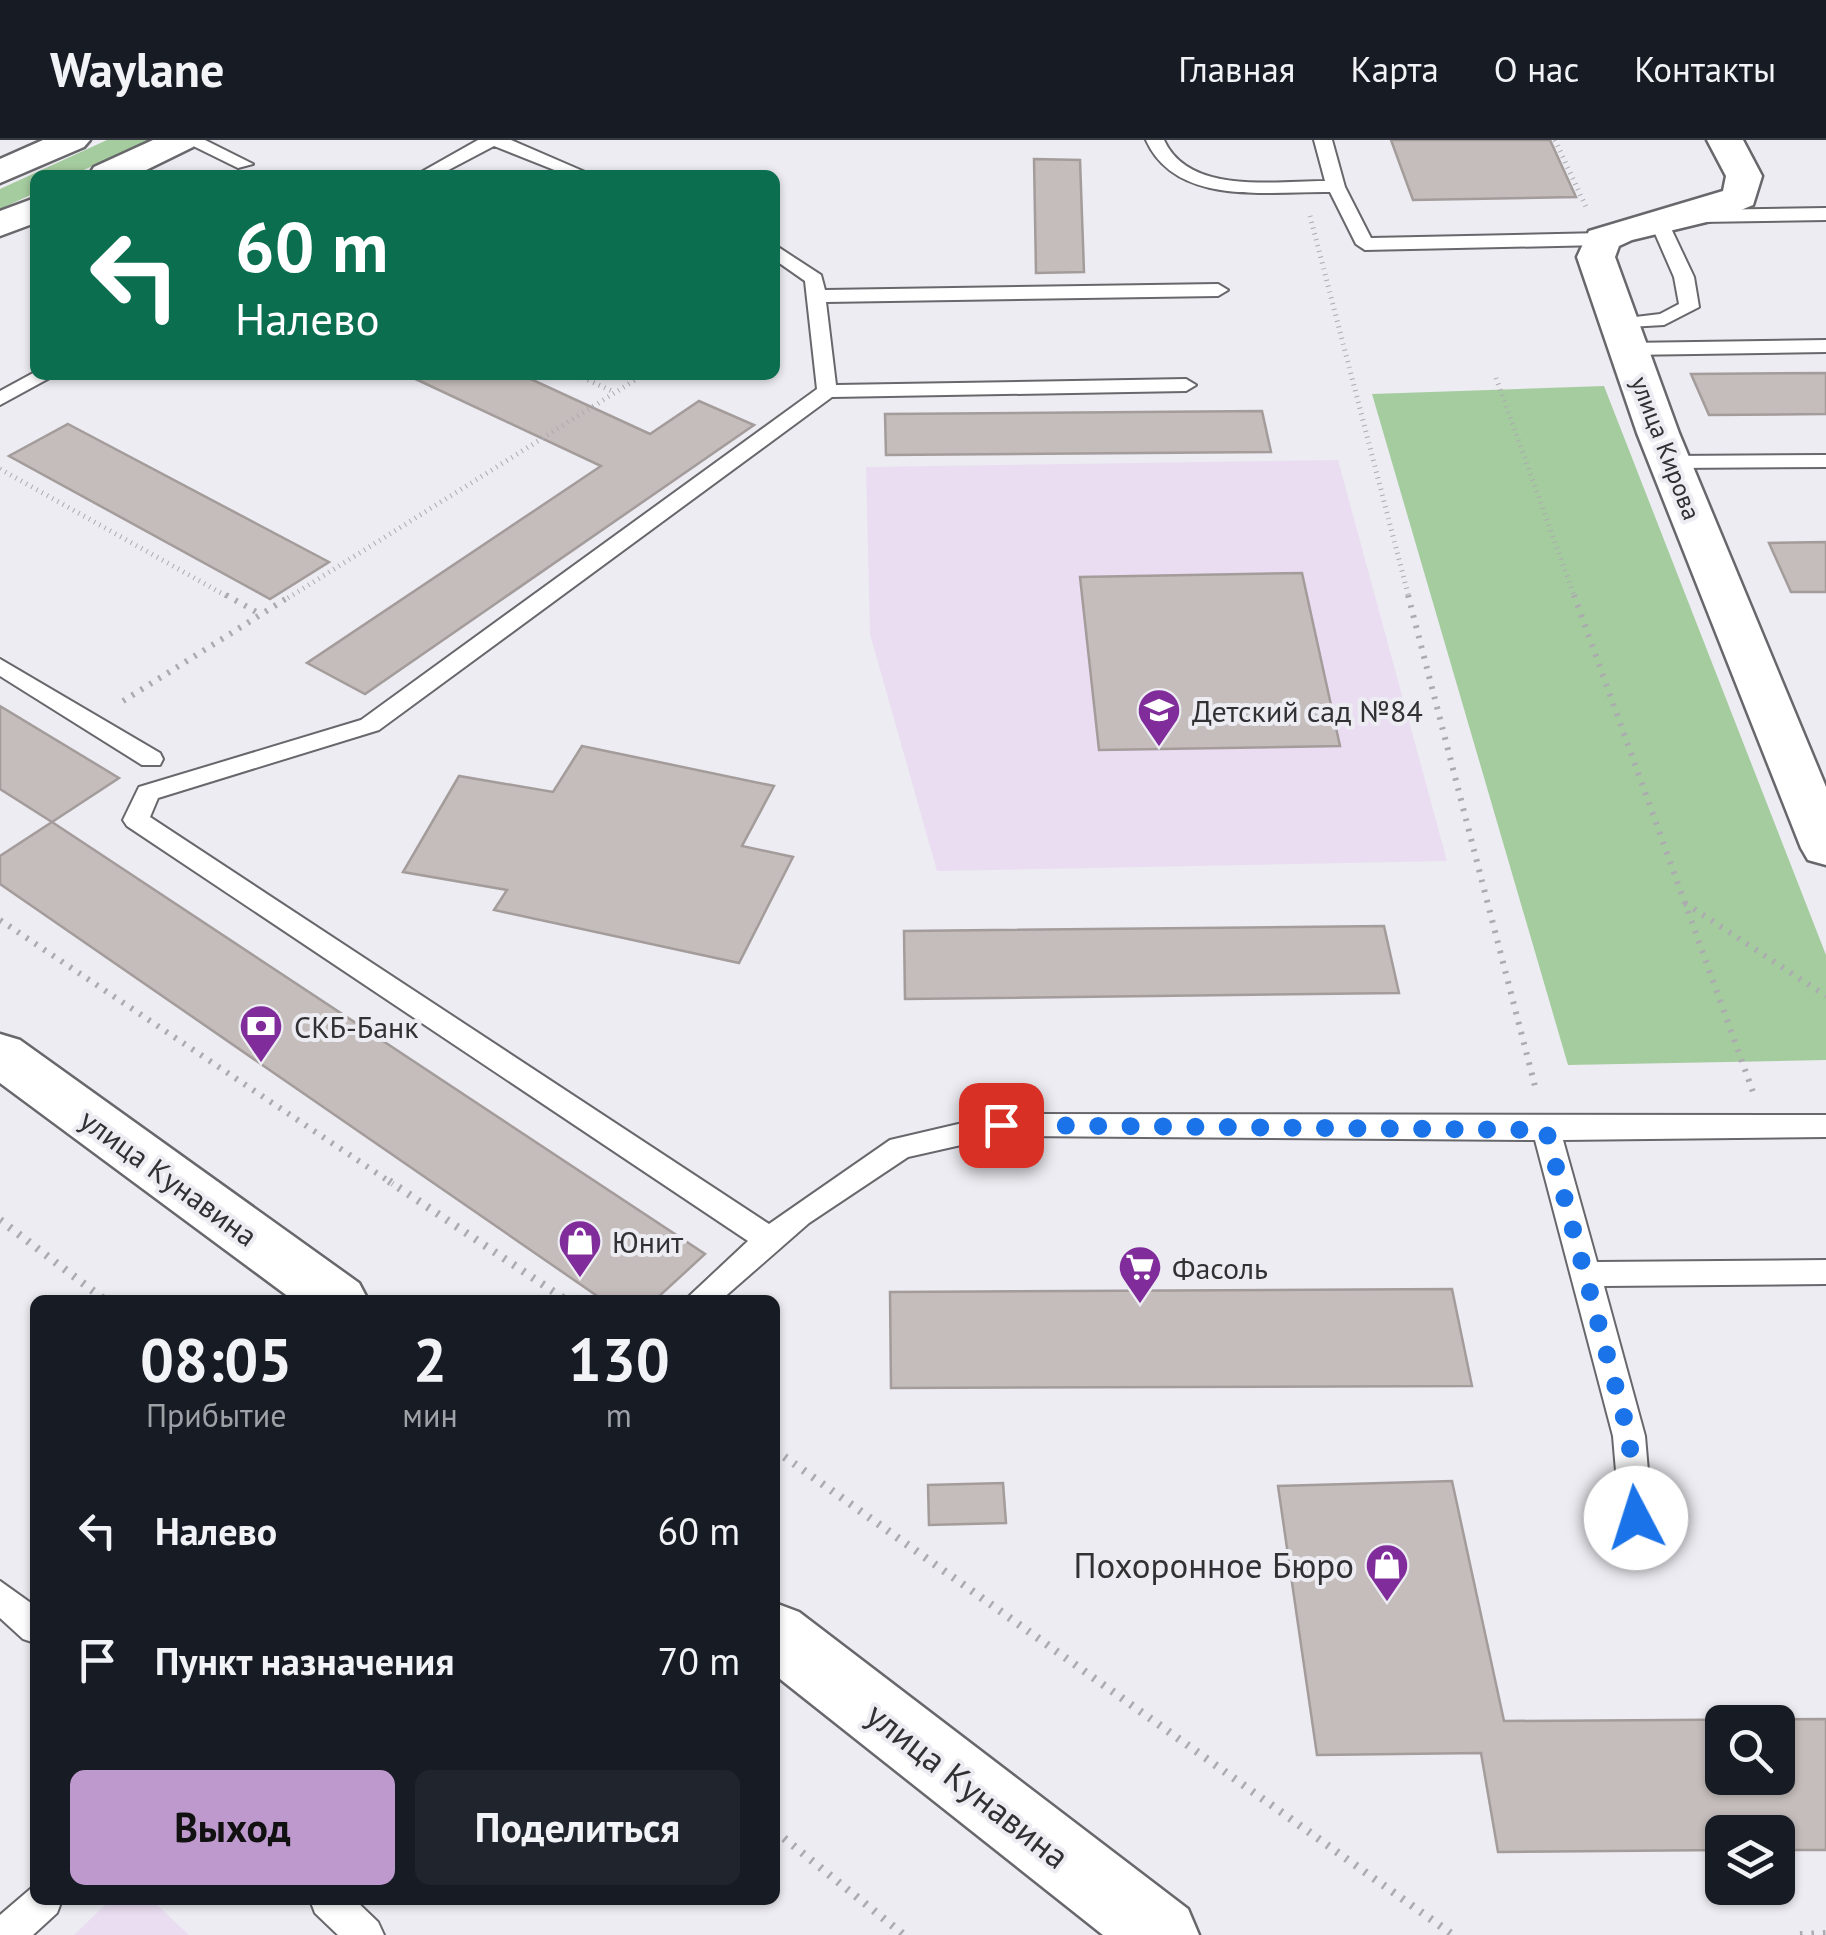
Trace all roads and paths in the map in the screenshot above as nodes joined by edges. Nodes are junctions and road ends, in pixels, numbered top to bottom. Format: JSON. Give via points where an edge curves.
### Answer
{"nodes":[{"id":1,"x":72,"y":140,"type":"edge"},
{"id":2,"x":181,"y":140,"type":"edge"},
{"id":3,"x":190,"y":140,"type":"edge"},
{"id":4,"x":493,"y":140,"type":"edge"},
{"id":5,"x":1156,"y":140,"type":"edge"},
{"id":6,"x":1322,"y":140,"type":"edge"},
{"id":7,"x":1555,"y":140,"type":"edge"},
{"id":8,"x":1726,"y":140,"type":"edge"},
{"id":9,"x":244,"y":164,"type":"dead end"},
{"id":10,"x":118,"y":170,"type":"edge"},
{"id":11,"x":435,"y":170,"type":"edge"},
{"id":12,"x":570,"y":170,"type":"edge"},
{"id":13,"x":0,"y":172,"type":"edge"},
{"id":14,"x":1304,"y":187,"type":"junction"},
{"id":15,"x":1336,"y":187,"type":"junction"},
{"id":16,"x":30,"y":211,"type":"edge"},
{"id":17,"x":1826,"y":214,"type":"edge"},
{"id":18,"x":1680,"y":219,"type":"junction"},
{"id":19,"x":0,"y":226,"type":"edge"},
{"id":20,"x":1602,"y":239,"type":"junction"},
{"id":21,"x":780,"y":255,"type":"edge"},
{"id":22,"x":1218,"y":290,"type":"dead end"},
{"id":23,"x":816,"y":296,"type":"junction"},
{"id":24,"x":1623,"y":336,"type":"junction"},
{"id":25,"x":1826,"y":346,"type":"edge"},
{"id":26,"x":1496,"y":378,"type":"dead end"},
{"id":27,"x":36,"y":380,"type":"edge"},
{"id":28,"x":588,"y":380,"type":"edge"},
{"id":29,"x":635,"y":380,"type":"edge"},
{"id":30,"x":1186,"y":386,"type":"dead end"},
{"id":31,"x":827,"y":391,"type":"junction"},
{"id":32,"x":616,"y":392,"type":"junction"},
{"id":33,"x":0,"y":399,"type":"edge"},
{"id":34,"x":1826,"y":461,"type":"edge"},
{"id":35,"x":1670,"y":462,"type":"junction"},
{"id":36,"x":0,"y":469,"type":"edge"},
{"id":37,"x":260,"y":614,"type":"junction"},
{"id":38,"x":0,"y":666,"type":"edge"},
{"id":39,"x":91,"y":720,"type":"junction"},
{"id":40,"x":152,"y":759,"type":"dead end"},
{"id":41,"x":1826,"y":848,"type":"edge"},
{"id":42,"x":1684,"y":903,"type":"junction"},
{"id":43,"x":0,"y":920,"type":"edge"},
{"id":44,"x":1826,"y":996,"type":"edge"},
{"id":45,"x":0,"y":1054,"type":"edge"},
{"id":46,"x":1765,"y":1126,"type":"junction"},
{"id":47,"x":1826,"y":1126,"type":"edge"},
{"id":48,"x":1546,"y":1130,"type":"junction"},
{"id":49,"x":0,"y":1220,"type":"edge"},
{"id":50,"x":770,"y":1240,"type":"junction"},
{"id":51,"x":1826,"y":1272,"type":"edge"},
{"id":52,"x":1585,"y":1274,"type":"junction"},
{"id":53,"x":98,"y":1295,"type":"edge"},
{"id":54,"x":331,"y":1295,"type":"edge"},
{"id":55,"x":559,"y":1295,"type":"edge"},
{"id":56,"x":706,"y":1295,"type":"edge"},
{"id":57,"x":780,"y":1454,"type":"edge"},
{"id":58,"x":1636,"y":1518,"type":"dead end"},
{"id":59,"x":0,"y":1596,"type":"edge"},
{"id":60,"x":30,"y":1623,"type":"edge"},
{"id":61,"x":780,"y":1638,"type":"edge"},
{"id":62,"x":780,"y":1834,"type":"edge"},
{"id":63,"x":39,"y":1905,"type":"edge"},
{"id":64,"x":333,"y":1905,"type":"edge"},
{"id":65,"x":1826,"y":1934,"type":"edge"},
{"id":66,"x":6,"y":1935,"type":"edge"},
{"id":67,"x":365,"y":1935,"type":"edge"},
{"id":68,"x":904,"y":1935,"type":"edge"},
{"id":69,"x":1162,"y":1935,"type":"edge"},
{"id":70,"x":1452,"y":1935,"type":"edge"},
{"id":71,"x":1800,"y":1935,"type":"edge"}],
"edges":[{"from":1,"to":13,"type":"street"},
{"from":2,"to":10,"type":"street"},
{"from":3,"to":9,"type":"lane"},
{"from":4,"to":11,"type":"lane"},
{"from":4,"to":12,"type":"lane"},
{"from":5,"to":14,"type":"lane","via":[[1165,162],[1212,186]]},
{"from":6,"to":15,"type":"lane"},
{"from":7,"to":20,"type":"path"},
{"from":8,"to":18,"type":"street","via":[[1744,176],[1740,198]]},
{"from":14,"to":15,"type":"lane"},
{"from":14,"to":48,"type":"path"},
{"from":15,"to":20,"type":"lane","via":[[1366,244]]},
{"from":16,"to":19,"type":"street"},
{"from":17,"to":18,"type":"lane"},
{"from":18,"to":20,"type":"street","via":[[1626,227]]},
{"from":18,"to":24,"type":"lane","via":[[1690,306]]},
{"from":20,"to":24,"type":"street","name":"улица Кирова","via":[[1596,257]]},
{"from":21,"to":23,"type":"lane","via":[[814,279]]},
{"from":22,"to":23,"type":"lane"},
{"from":23,"to":31,"type":"lane"},
{"from":24,"to":25,"type":"lane"},
{"from":24,"to":35,"type":"street","name":"улица Кирова"},
{"from":26,"to":42,"type":"path"},
{"from":27,"to":33,"type":"lane"},
{"from":28,"to":32,"type":"path"},
{"from":29,"to":32,"type":"path"},
{"from":30,"to":31,"type":"lane"},
{"from":31,"to":50,"type":"lane","via":[[370,725],[148,793],[136,820]]},
{"from":32,"to":37,"type":"path"},
{"from":34,"to":35,"type":"lane"},
{"from":35,"to":41,"type":"street","name":"улица Кирова"},
{"from":36,"to":37,"type":"path"},
{"from":37,"to":39,"type":"path"},
{"from":38,"to":39,"type":"lane"},
{"from":39,"to":40,"type":"lane"},
{"from":42,"to":44,"type":"path"},
{"from":42,"to":46,"type":"path"},
{"from":43,"to":55,"type":"path"},
{"from":45,"to":54,"type":"street","name":"улица Кунавина"},
{"from":46,"to":47,"type":"lane"},
{"from":46,"to":48,"type":"lane"},
{"from":48,"to":50,"type":"lane","via":[[1001,1125],[900,1148]]},
{"from":48,"to":52,"type":"lane"},
{"from":49,"to":53,"type":"path"},
{"from":50,"to":56,"type":"lane"},
{"from":51,"to":52,"type":"lane"},
{"from":52,"to":58,"type":"lane","via":[[1629,1436]]},
{"from":57,"to":70,"type":"path"},
{"from":59,"to":60,"type":"lane"},
{"from":61,"to":69,"type":"street","name":"улица Кунавина"},
{"from":62,"to":68,"type":"path"},
{"from":63,"to":66,"type":"lane"},
{"from":64,"to":67,"type":"lane"},
{"from":65,"to":71,"type":"path"}]}
